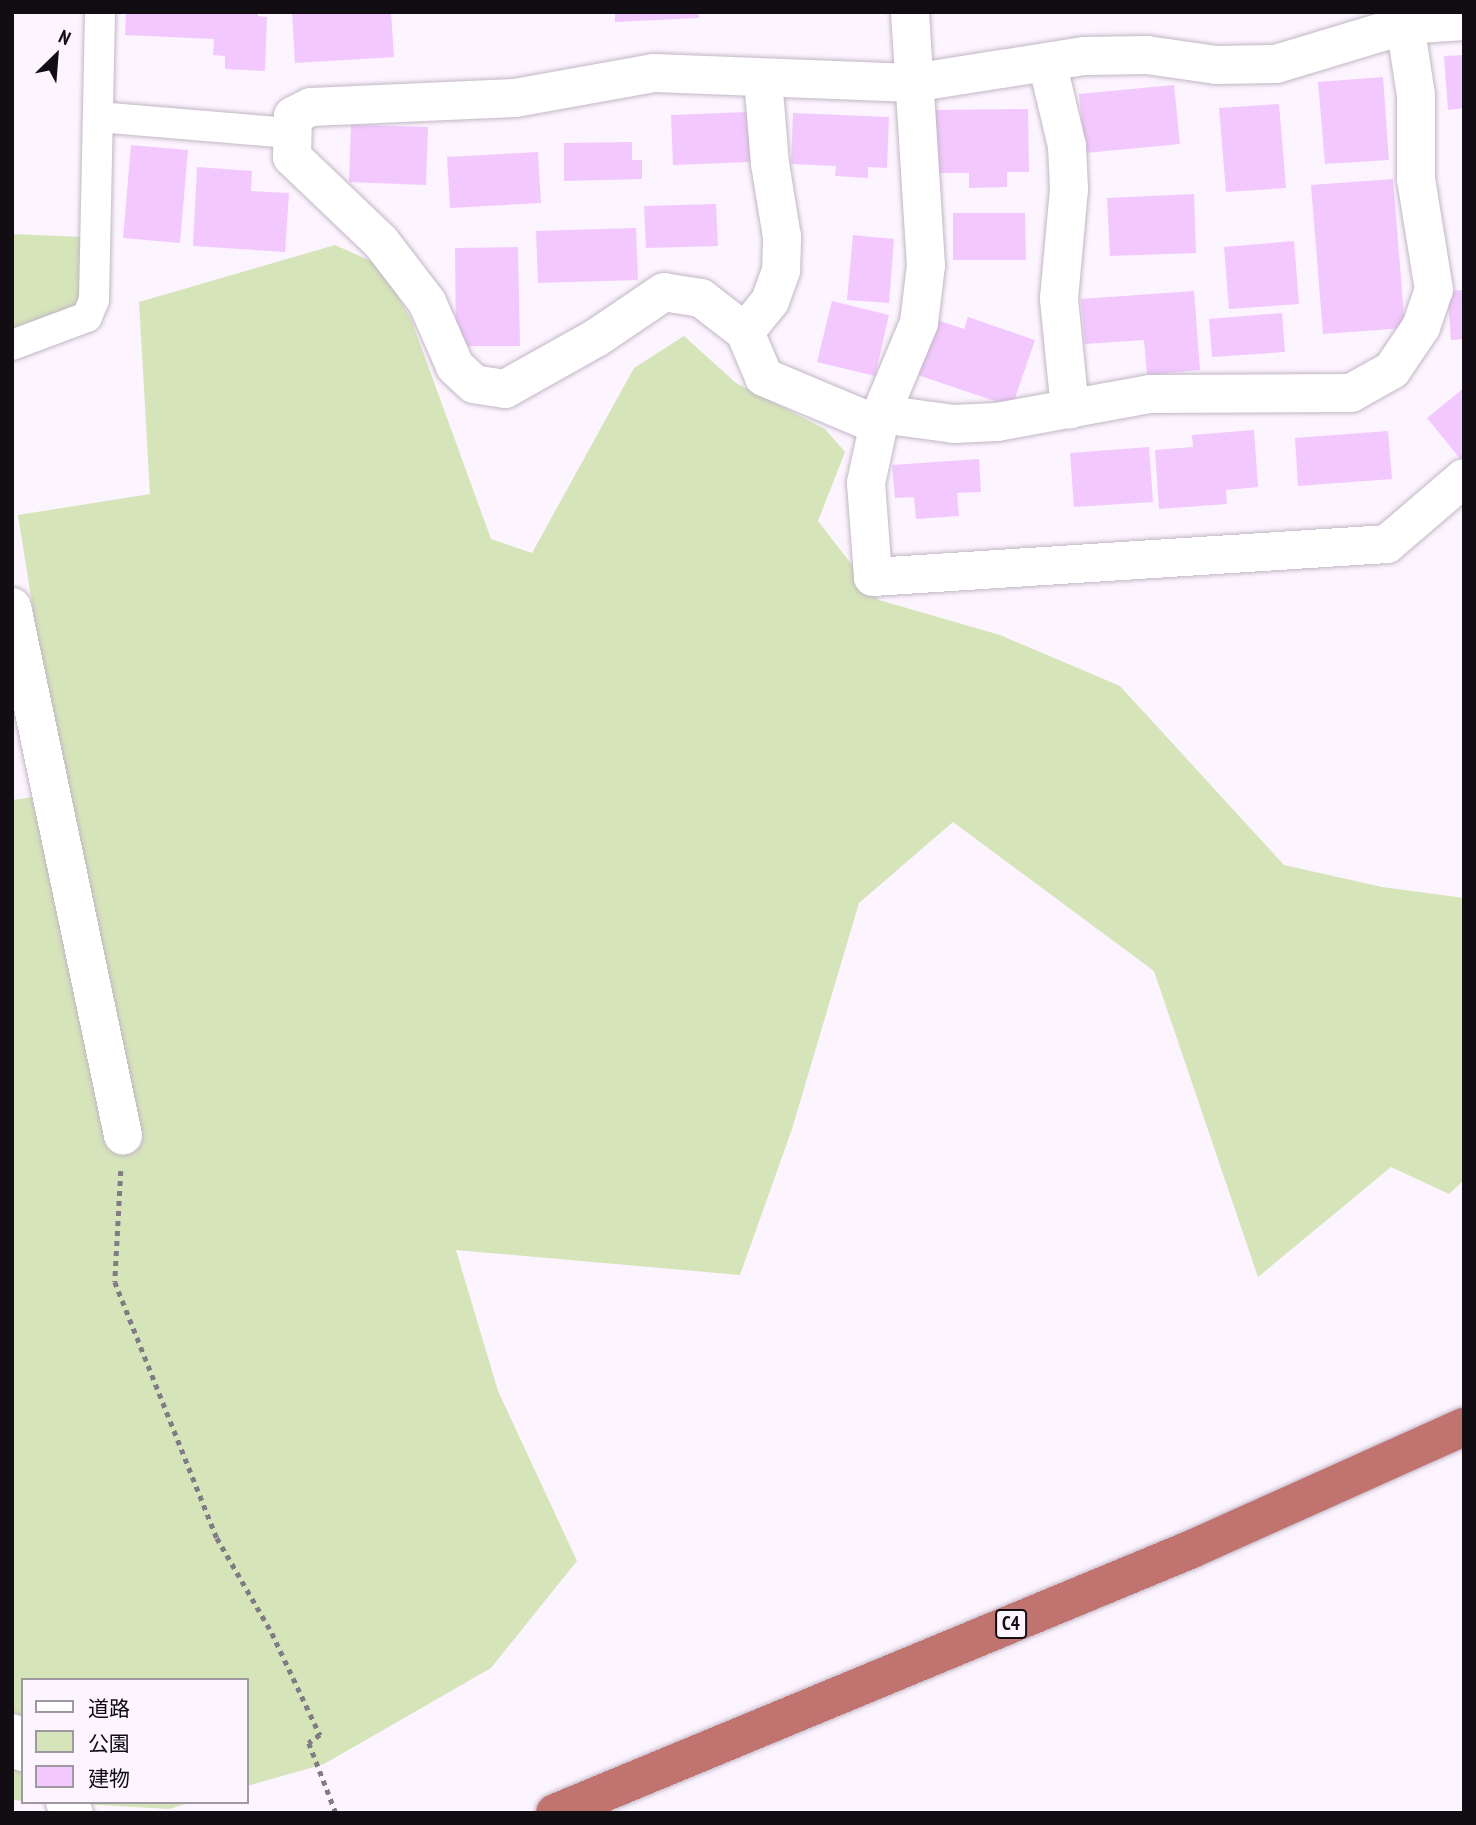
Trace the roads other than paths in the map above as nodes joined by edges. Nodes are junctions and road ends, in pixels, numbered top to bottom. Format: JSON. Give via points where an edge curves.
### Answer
{"nodes":[{"id":1,"x":100,"y":12,"type":"edge"},
{"id":2,"x":909,"y":12,"type":"edge"},
{"id":3,"x":1464,"y":21,"type":"edge"},
{"id":4,"x":1405,"y":25,"type":"junction"},
{"id":5,"x":1047,"y":62,"type":"junction"},
{"id":6,"x":763,"y":79,"type":"junction"},
{"id":7,"x":913,"y":83,"type":"junction"},
{"id":8,"x":98,"y":117,"type":"junction"},
{"id":9,"x":289,"y":133,"type":"junction"},
{"id":10,"x":745,"y":332,"type":"junction"},
{"id":11,"x":12,"y":345,"type":"edge"},
{"id":12,"x":1070,"y":409,"type":"junction"},
{"id":13,"x":879,"y":419,"type":"junction"},
{"id":14,"x":1464,"y":478,"type":"edge"},
{"id":15,"x":12,"y":607,"type":"edge"},
{"id":16,"x":123,"y":1135,"type":"road end"},
{"id":17,"x":1464,"y":1427,"type":"edge"},
{"id":18,"x":12,"y":1732,"type":"edge"},
{"id":19,"x":21,"y":1748,"type":"edge"},
{"id":20,"x":555,"y":1813,"type":"edge"}],
"edges":[{"from":1,"to":8,"type":"street"},
{"from":2,"to":7,"type":"street"},
{"from":3,"to":4,"type":"street"},
{"from":4,"to":5,"type":"street","via":[[1276,64],[1216,65],[1147,55]]},
{"from":4,"to":12,"type":"street","via":[[1416,95],[1416,179],[1434,290],[1420,327],[1392,370],[1351,393],[1150,394]]},
{"from":5,"to":7,"type":"street"},
{"from":5,"to":12,"type":"street","via":[[1067,146],[1069,189],[1059,299]]},
{"from":6,"to":7,"type":"street"},
{"from":6,"to":9,"type":"street","via":[[654,73],[515,98],[311,107],[293,116]]},
{"from":6,"to":10,"type":"street","via":[[782,237],[781,270],[770,301]]},
{"from":7,"to":13,"type":"street","via":[[926,265],[919,323]]},
{"from":8,"to":9,"type":"street"},
{"from":8,"to":11,"type":"street","via":[[94,300],[87,317]]},
{"from":9,"to":10,"type":"street","via":[[292,157],[381,242],[427,302],[455,366],[474,384],[505,389],[596,338],[664,292],[701,298]]},
{"from":10,"to":13,"type":"street","via":[[764,377]]},
{"from":12,"to":13,"type":"street","via":[[954,424]]},
{"from":13,"to":14,"type":"street","via":[[866,483],[873,578],[1387,544]]},
{"from":15,"to":16,"type":"street"},
{"from":17,"to":20,"type":"highway","number":"C4","via":[[1180,1555]]},
{"from":18,"to":19,"type":"street"}]}
